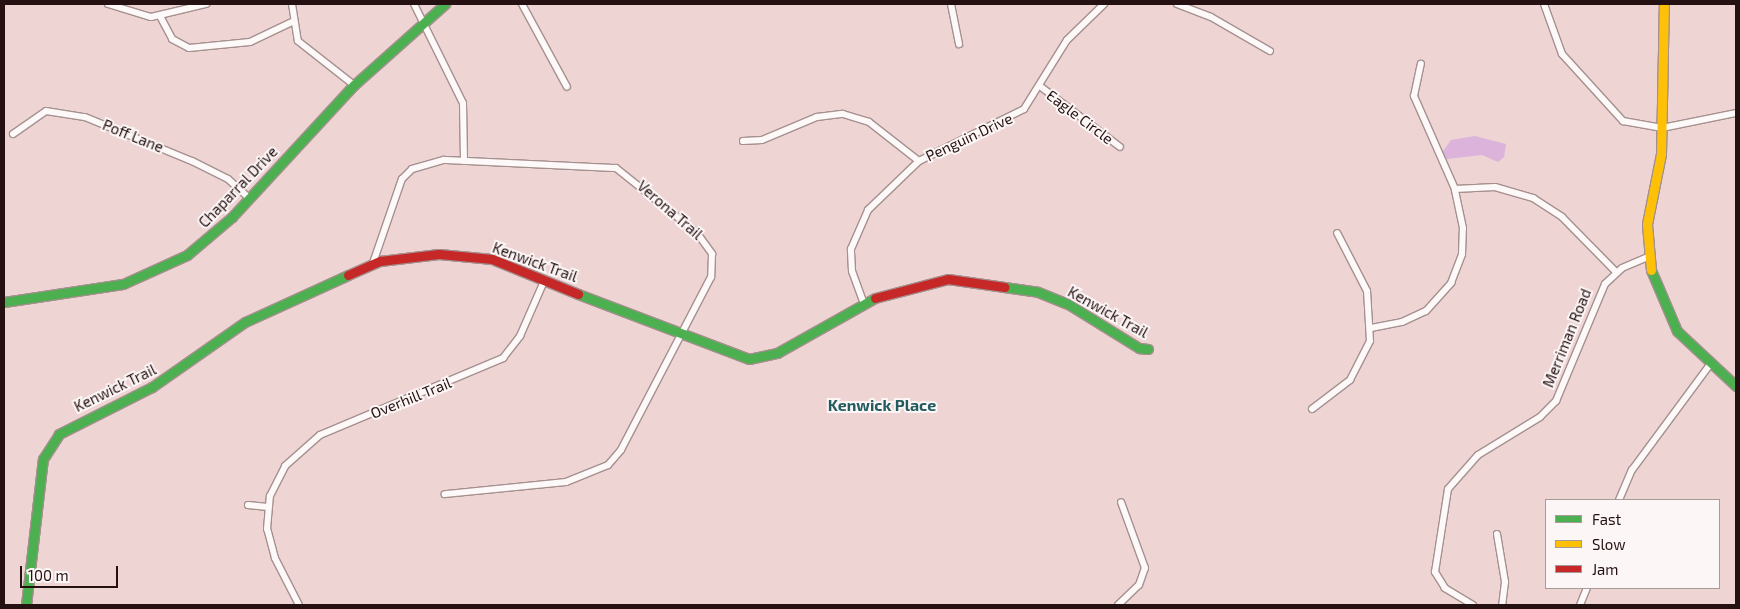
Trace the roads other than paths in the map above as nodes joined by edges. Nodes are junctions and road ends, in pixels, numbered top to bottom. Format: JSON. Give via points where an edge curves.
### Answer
{"nodes":[{"id":1,"x":108,"y":4,"type":"edge"},
{"id":2,"x":206,"y":4,"type":"edge"},
{"id":3,"x":292,"y":4,"type":"edge"},
{"id":4,"x":414,"y":4,"type":"edge"},
{"id":5,"x":445,"y":4,"type":"edge"},
{"id":6,"x":522,"y":4,"type":"edge"},
{"id":7,"x":951,"y":4,"type":"edge"},
{"id":8,"x":1104,"y":4,"type":"edge"},
{"id":9,"x":1177,"y":4,"type":"edge"},
{"id":10,"x":1544,"y":4,"type":"edge"},
{"id":11,"x":1664,"y":4,"type":"edge"},
{"id":12,"x":160,"y":16,"type":"junction"},
{"id":13,"x":422,"y":21,"type":"junction"},
{"id":14,"x":292,"y":22,"type":"junction"},
{"id":15,"x":958,"y":44,"type":"dead end"},
{"id":16,"x":1270,"y":51,"type":"dead end"},
{"id":17,"x":1422,"y":64,"type":"dead end"},
{"id":18,"x":354,"y":85,"type":"junction"},
{"id":19,"x":567,"y":87,"type":"dead end"},
{"id":20,"x":1041,"y":88,"type":"junction"},
{"id":21,"x":1736,"y":113,"type":"edge"},
{"id":22,"x":1662,"y":128,"type":"junction"},
{"id":23,"x":13,"y":134,"type":"dead end"},
{"id":24,"x":743,"y":141,"type":"dead end"},
{"id":25,"x":1120,"y":147,"type":"dead end"},
{"id":26,"x":464,"y":161,"type":"junction"},
{"id":27,"x":919,"y":161,"type":"junction"},
{"id":28,"x":1455,"y":189,"type":"junction"},
{"id":29,"x":249,"y":198,"type":"junction"},
{"id":30,"x":1337,"y":233,"type":"dead end"},
{"id":31,"x":1648,"y":257,"type":"junction"},
{"id":32,"x":373,"y":263,"type":"junction"},
{"id":33,"x":1616,"y":272,"type":"junction"},
{"id":34,"x":545,"y":279,"type":"junction"},
{"id":35,"x":4,"y":302,"type":"edge"},
{"id":36,"x":864,"y":304,"type":"junction"},
{"id":37,"x":1371,"y":328,"type":"junction"},
{"id":38,"x":681,"y":335,"type":"junction"},
{"id":39,"x":1148,"y":349,"type":"dead end"},
{"id":40,"x":1709,"y":366,"type":"junction"},
{"id":41,"x":1736,"y":386,"type":"edge"},
{"id":42,"x":1312,"y":409,"type":"dead end"},
{"id":43,"x":445,"y":494,"type":"dead end"},
{"id":44,"x":1619,"y":499,"type":"edge"},
{"id":45,"x":1120,"y":502,"type":"dead end"},
{"id":46,"x":248,"y":505,"type":"dead end"},
{"id":47,"x":268,"y":507,"type":"junction"},
{"id":48,"x":1497,"y":534,"type":"dead end"},
{"id":49,"x":1587,"y":589,"type":"edge"},
{"id":50,"x":26,"y":605,"type":"edge"},
{"id":51,"x":299,"y":605,"type":"edge"},
{"id":52,"x":1118,"y":605,"type":"edge"},
{"id":53,"x":1474,"y":605,"type":"edge"},
{"id":54,"x":1502,"y":605,"type":"edge"},
{"id":55,"x":1580,"y":605,"type":"edge"}],
"edges":[{"from":1,"to":12,"type":"street","via":[[132,14]]},
{"from":2,"to":12,"type":"street"},
{"from":3,"to":14,"type":"street"},
{"from":4,"to":13,"type":"street"},
{"from":5,"to":13,"type":"street","name":"Chaparral Drive"},
{"from":6,"to":19,"type":"street","via":[[556,74]]},
{"from":7,"to":15,"type":"street"},
{"from":8,"to":20,"type":"street","name":"Penguin Drive","via":[[1067,40]]},
{"from":9,"to":16,"type":"street","via":[[1211,16]]},
{"from":10,"to":22,"type":"street","via":[[1562,54],[1600,100],[1631,125]]},
{"from":11,"to":22,"type":"street"},
{"from":12,"to":14,"type":"street","via":[[172,39],[189,48],[250,42]]},
{"from":13,"to":18,"type":"street","name":"Chaparral Drive"},
{"from":13,"to":26,"type":"street","via":[[463,103]]},
{"from":14,"to":18,"type":"street","via":[[303,47]]},
{"from":17,"to":28,"type":"street","via":[[1414,87],[1417,108]]},
{"from":18,"to":29,"type":"street","name":"Chaparral Drive"},
{"from":20,"to":25,"type":"street","name":"Eagle Circle"},
{"from":20,"to":27,"type":"street","name":"Penguin Drive","via":[[1016,115]]},
{"from":21,"to":22,"type":"street"},
{"from":22,"to":31,"type":"street","via":[[1647,224]]},
{"from":23,"to":29,"type":"street","name":"Poff Lane","via":[[46,111],[85,117],[192,161],[228,179]]},
{"from":24,"to":27,"type":"street","via":[[762,140],[817,117],[843,114],[869,122]]},
{"from":26,"to":32,"type":"street","name":"Verona Trail","via":[[422,165],[402,179]]},
{"from":26,"to":38,"type":"street","name":"Verona Trail","via":[[607,166],[647,190],[697,233],[712,254],[711,277]]},
{"from":27,"to":36,"type":"street","name":"Penguin Drive","via":[[868,210],[857,228],[851,265]]},
{"from":28,"to":33,"type":"street","via":[[1495,187],[1534,198],[1562,217]]},
{"from":28,"to":37,"type":"street","via":[[1463,243],[1451,283],[1415,317]]},
{"from":29,"to":35,"type":"street","name":"Chaparral Drive","via":[[200,245],[156,272],[108,288]]},
{"from":30,"to":37,"type":"street","via":[[1367,291]]},
{"from":31,"to":33,"type":"street","name":"Merriman Road"},
{"from":31,"to":40,"type":"street","via":[[1670,320]]},
{"from":32,"to":34,"type":"street","name":"Kenwick Trail","via":[[454,254],[492,259]]},
{"from":32,"to":50,"type":"street","name":"Kenwick Trail","via":[[245,322],[152,387],[59,434],[43,459]]},
{"from":33,"to":53,"type":"street","name":"Merriman Road","via":[[1600,292],[1556,401],[1540,417],[1478,455],[1448,489],[1435,572],[1445,588]]},
{"from":34,"to":38,"type":"street","name":"Kenwick Trail"},
{"from":34,"to":47,"type":"street","name":"Overhill Trail","via":[[520,336],[503,358],[309,442],[278,477]]},
{"from":36,"to":38,"type":"street","name":"Kenwick Trail","via":[[786,349],[759,358],[727,354]]},
{"from":36,"to":39,"type":"street","name":"Kenwick Trail","via":[[922,282],[976,280],[1055,298],[1139,348]]},
{"from":37,"to":42,"type":"street","via":[[1358,371],[1341,390]]},
{"from":38,"to":43,"type":"street","name":"Verona Trail","via":[[621,450],[599,472],[566,482]]},
{"from":40,"to":41,"type":"street"},
{"from":40,"to":44,"type":"street","via":[[1632,470]]},
{"from":45,"to":52,"type":"street","via":[[1144,568],[1139,585]]},
{"from":46,"to":47,"type":"street"},
{"from":47,"to":51,"type":"street","name":"Overhill Trail","via":[[270,544]]},
{"from":48,"to":54,"type":"street","via":[[1505,582]]},
{"from":49,"to":55,"type":"street"}]}
